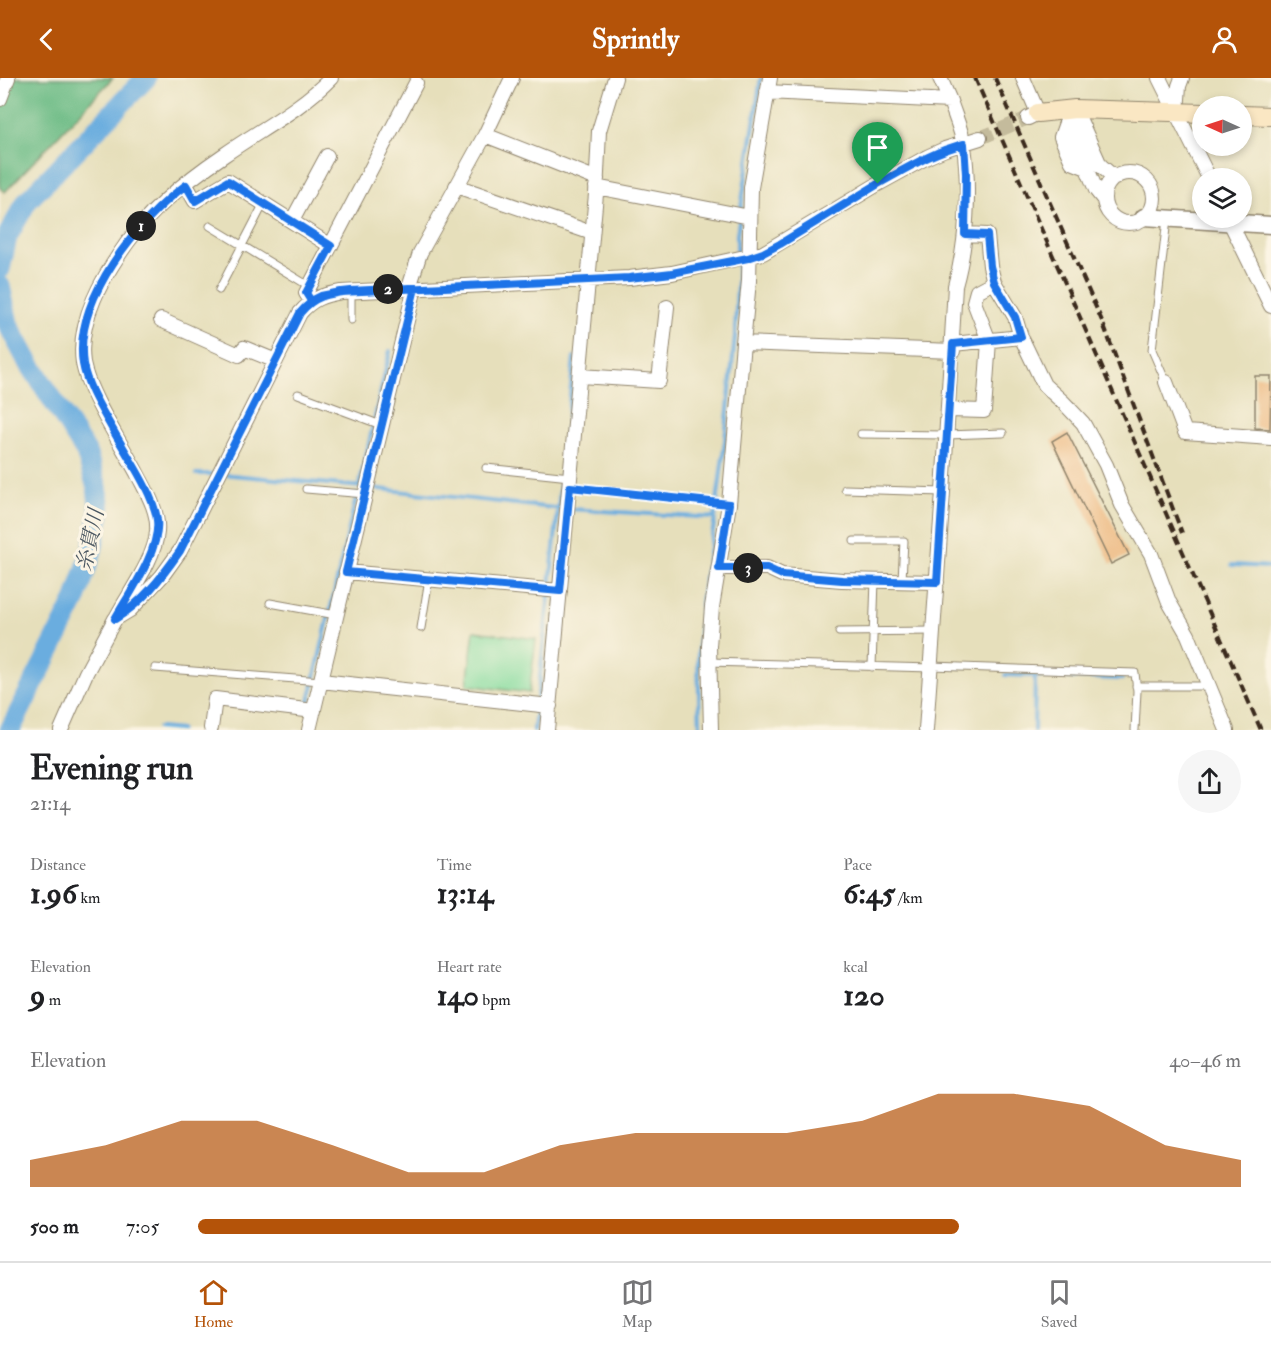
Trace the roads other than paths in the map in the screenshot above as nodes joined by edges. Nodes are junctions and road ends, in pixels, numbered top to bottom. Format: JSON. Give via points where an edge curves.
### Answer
{"nodes":[{"id":1,"x":8,"y":78,"type":"edge"},
{"id":2,"x":331,"y":78,"type":"edge"},
{"id":3,"x":512,"y":78,"type":"edge"},
{"id":4,"x":615,"y":78,"type":"edge"},
{"id":5,"x":770,"y":78,"type":"edge"},
{"id":6,"x":940,"y":78,"type":"edge"},
{"id":7,"x":1023,"y":78,"type":"edge"},
{"id":8,"x":1159,"y":78,"type":"edge"},
{"id":9,"x":1182,"y":78,"type":"edge"},
{"id":10,"x":416,"y":83,"type":"dead end"},
{"id":11,"x":767,"y":92,"type":"junction"},
{"id":12,"x":0,"y":99,"type":"edge"},
{"id":13,"x":950,"y":101,"type":"junction"},
{"id":14,"x":1177,"y":112,"type":"junction"},
{"id":15,"x":1069,"y":113,"type":"junction"},
{"id":16,"x":1192,"y":113,"type":"edge"},
{"id":17,"x":1033,"y":115,"type":"joint"},
{"id":18,"x":1252,"y":115,"type":"edge"},
{"id":19,"x":1271,"y":116,"type":"edge"},
{"id":20,"x":484,"y":135,"type":"junction"},
{"id":21,"x":980,"y":138,"type":"tunnel mouth"},
{"id":22,"x":964,"y":144,"type":"junction"},
{"id":23,"x":327,"y":156,"type":"dead end"},
{"id":24,"x":1204,"y":168,"type":"edge"},
{"id":25,"x":1114,"y":178,"type":"junction"},
{"id":26,"x":596,"y":183,"type":"junction"},
{"id":27,"x":186,"y":185,"type":"junction"},
{"id":28,"x":456,"y":186,"type":"junction"},
{"id":29,"x":1104,"y":200,"type":"junction"},
{"id":30,"x":264,"y":203,"type":"junction"},
{"id":31,"x":750,"y":217,"type":"junction"},
{"id":32,"x":1144,"y":218,"type":"junction"},
{"id":33,"x":1167,"y":219,"type":"junction"},
{"id":34,"x":1192,"y":219,"type":"edge"},
{"id":35,"x":292,"y":221,"type":"junction"},
{"id":36,"x":1252,"y":223,"type":"edge"},
{"id":37,"x":1271,"y":225,"type":"edge"},
{"id":38,"x":210,"y":226,"type":"dead end"},
{"id":39,"x":1233,"y":228,"type":"edge"},
{"id":40,"x":592,"y":233,"type":"junction"},
{"id":41,"x":965,"y":234,"type":"junction"},
{"id":42,"x":242,"y":245,"type":"junction"},
{"id":43,"x":331,"y":246,"type":"junction"},
{"id":44,"x":748,"y":258,"type":"junction"},
{"id":45,"x":588,"y":280,"type":"junction"},
{"id":46,"x":994,"y":282,"type":"junction"},
{"id":47,"x":309,"y":286,"type":"junction"},
{"id":48,"x":412,"y":288,"type":"junction"},
{"id":49,"x":219,"y":290,"type":"dead end"},
{"id":50,"x":351,"y":291,"type":"junction"},
{"id":51,"x":311,"y":301,"type":"junction"},
{"id":52,"x":1271,"y":306,"type":"edge"},
{"id":53,"x":667,"y":307,"type":"dead end"},
{"id":54,"x":161,"y":320,"type":"dead end"},
{"id":55,"x":351,"y":320,"type":"dead end"},
{"id":56,"x":1021,"y":337,"type":"junction"},
{"id":57,"x":989,"y":341,"type":"junction"},
{"id":58,"x":743,"y":343,"type":"junction"},
{"id":59,"x":953,"y":347,"type":"junction"},
{"id":60,"x":276,"y":361,"type":"junction"},
{"id":61,"x":580,"y":376,"type":"junction"},
{"id":62,"x":1166,"y":382,"type":"joint"},
{"id":63,"x":298,"y":394,"type":"dead end"},
{"id":64,"x":949,"y":410,"type":"junction"},
{"id":65,"x":381,"y":424,"type":"junction"},
{"id":66,"x":1003,"y":433,"type":"dead end"},
{"id":67,"x":861,"y":434,"type":"dead end"},
{"id":68,"x":947,"y":435,"type":"junction"},
{"id":69,"x":1271,"y":438,"type":"edge"},
{"id":70,"x":486,"y":468,"type":"dead end"},
{"id":71,"x":570,"y":482,"type":"junction"},
{"id":72,"x":306,"y":489,"type":"dead end"},
{"id":73,"x":845,"y":489,"type":"dead end"},
{"id":74,"x":943,"y":492,"type":"junction"},
{"id":75,"x":365,"y":494,"type":"junction"},
{"id":76,"x":729,"y":504,"type":"junction"},
{"id":77,"x":854,"y":541,"type":"dead end"},
{"id":78,"x":719,"y":568,"type":"junction"},
{"id":79,"x":346,"y":572,"type":"junction"},
{"id":80,"x":429,"y":579,"type":"junction"},
{"id":81,"x":875,"y":580,"type":"junction"},
{"id":82,"x":902,"y":580,"type":"junction"},
{"id":83,"x":937,"y":582,"type":"junction"},
{"id":84,"x":560,"y":591,"type":"junction"},
{"id":85,"x":270,"y":603,"type":"dead end"},
{"id":86,"x":336,"y":615,"type":"junction"},
{"id":87,"x":115,"y":619,"type":"junction"},
{"id":88,"x":421,"y":628,"type":"dead end"},
{"id":89,"x":934,"y":631,"type":"junction"},
{"id":90,"x":839,"y":632,"type":"dead end"},
{"id":91,"x":873,"y":632,"type":"junction"},
{"id":92,"x":709,"y":662,"type":"junction"},
{"id":93,"x":872,"y":667,"type":"junction"},
{"id":94,"x":155,"y":668,"type":"dead end"},
{"id":95,"x":932,"y":668,"type":"junction"},
{"id":96,"x":321,"y":681,"type":"junction"},
{"id":97,"x":1136,"y":686,"type":"junction"},
{"id":98,"x":1209,"y":686,"type":"junction"},
{"id":99,"x":550,"y":706,"type":"junction"},
{"id":100,"x":314,"y":711,"type":"junction"},
{"id":101,"x":211,"y":728,"type":"dead end"},
{"id":102,"x":61,"y":730,"type":"edge"},
{"id":103,"x":309,"y":730,"type":"edge"},
{"id":104,"x":547,"y":730,"type":"edge"},
{"id":105,"x":711,"y":730,"type":"edge"},
{"id":106,"x":926,"y":730,"type":"edge"},
{"id":107,"x":1135,"y":730,"type":"edge"},
{"id":108,"x":1227,"y":730,"type":"edge"}],
"edges":[{"from":1,"to":12,"type":"street"},
{"from":2,"to":27,"type":"street","via":[[298,108],[224,155]]},
{"from":3,"to":20,"type":"street"},
{"from":4,"to":26,"type":"street","via":[[599,131]]},
{"from":5,"to":11,"type":"street"},
{"from":6,"to":13,"type":"street"},
{"from":7,"to":17,"type":"street"},
{"from":8,"to":14,"type":"street"},
{"from":9,"to":14,"type":"street"},
{"from":10,"to":43,"type":"street"},
{"from":11,"to":13,"type":"street"},
{"from":11,"to":31,"type":"street"},
{"from":13,"to":22,"type":"street"},
{"from":14,"to":15,"type":"main road"},
{"from":14,"to":16,"type":"main road"},
{"from":14,"to":24,"type":"street"},
{"from":15,"to":17,"type":"main road"},
{"from":15,"to":25,"type":"street","via":[[1100,165]]},
{"from":15,"to":29,"type":"street","via":[[1087,168]]},
{"from":18,"to":19,"type":"main road"},
{"from":20,"to":26,"type":"street"},
{"from":20,"to":28,"type":"street"},
{"from":21,"to":22,"type":"street"},
{"from":22,"to":41,"type":"street"},
{"from":22,"to":44,"type":"street","via":[[929,156],[780,244]]},
{"from":23,"to":35,"type":"street"},
{"from":25,"to":29,"type":"street"},
{"from":25,"to":32,"type":"street","via":[[1137,175],[1149,184],[1154,200]]},
{"from":26,"to":31,"type":"street"},
{"from":26,"to":40,"type":"street"},
{"from":27,"to":30,"type":"street","via":[[195,201],[228,181]]},
{"from":27,"to":87,"type":"street","via":[[148,218],[128,242],[101,284],[83,330],[83,365],[94,394],[150,499],[157,520],[152,552]]},
{"from":28,"to":40,"type":"street"},
{"from":28,"to":48,"type":"street","via":[[420,253]]},
{"from":29,"to":32,"type":"street","via":[[1117,220],[1134,223]]},
{"from":30,"to":35,"type":"street"},
{"from":30,"to":42,"type":"lane"},
{"from":31,"to":44,"type":"street"},
{"from":32,"to":33,"type":"street"},
{"from":33,"to":34,"type":"street"},
{"from":33,"to":62,"type":"lane","via":[[1152,350]]},
{"from":35,"to":43,"type":"street"},
{"from":36,"to":37,"type":"street"},
{"from":38,"to":42,"type":"lane"},
{"from":39,"to":52,"type":"street"},
{"from":40,"to":45,"type":"street"},
{"from":41,"to":46,"type":"street","via":[[987,235]]},
{"from":41,"to":59,"type":"street","via":[[955,286]]},
{"from":42,"to":47,"type":"lane"},
{"from":42,"to":49,"type":"lane"},
{"from":43,"to":47,"type":"street"},
{"from":44,"to":45,"type":"street","via":[[672,273]]},
{"from":44,"to":58,"type":"street"},
{"from":45,"to":48,"type":"street"},
{"from":45,"to":61,"type":"street"},
{"from":46,"to":56,"type":"street","via":[[1015,317]]},
{"from":46,"to":57,"type":"street","via":[[977,291],[974,302]]},
{"from":47,"to":51,"type":"street","via":[[306,293]]},
{"from":48,"to":50,"type":"street"},
{"from":48,"to":65,"type":"street"},
{"from":50,"to":51,"type":"street"},
{"from":50,"to":55,"type":"lane"},
{"from":51,"to":60,"type":"street","via":[[300,313]]},
{"from":53,"to":61,"type":"street","via":[[659,381]]},
{"from":54,"to":60,"type":"street","via":[[239,355],[244,348]]},
{"from":56,"to":57,"type":"street"},
{"from":56,"to":98,"type":"street","via":[[1044,385],[1083,423],[1106,465],[1122,505],[1151,554]]},
{"from":57,"to":59,"type":"street"},
{"from":57,"to":64,"type":"street","via":[[984,411]]},
{"from":58,"to":59,"type":"street"},
{"from":58,"to":76,"type":"street"},
{"from":59,"to":64,"type":"street"},
{"from":60,"to":87,"type":"street","via":[[180,551],[130,610]]},
{"from":61,"to":71,"type":"street"},
{"from":62,"to":69,"type":"street","via":[[1185,432]]},
{"from":63,"to":65,"type":"lane"},
{"from":64,"to":68,"type":"street"},
{"from":65,"to":75,"type":"street"},
{"from":66,"to":68,"type":"lane"},
{"from":67,"to":68,"type":"lane"},
{"from":68,"to":74,"type":"street"},
{"from":70,"to":71,"type":"lane"},
{"from":71,"to":76,"type":"lane"},
{"from":71,"to":84,"type":"street"},
{"from":72,"to":75,"type":"lane"},
{"from":73,"to":74,"type":"lane"},
{"from":74,"to":83,"type":"street"},
{"from":75,"to":79,"type":"street"},
{"from":76,"to":78,"type":"street"},
{"from":77,"to":82,"type":"lane","via":[[904,541]]},
{"from":78,"to":81,"type":"street","via":[[767,568],[782,575]]},
{"from":78,"to":92,"type":"street"},
{"from":79,"to":80,"type":"street"},
{"from":79,"to":86,"type":"street"},
{"from":80,"to":84,"type":"street"},
{"from":80,"to":88,"type":"lane"},
{"from":81,"to":82,"type":"street"},
{"from":81,"to":91,"type":"lane"},
{"from":82,"to":83,"type":"street"},
{"from":83,"to":89,"type":"street"},
{"from":84,"to":99,"type":"street"},
{"from":85,"to":86,"type":"lane"},
{"from":86,"to":96,"type":"street"},
{"from":87,"to":102,"type":"street"},
{"from":89,"to":91,"type":"lane"},
{"from":89,"to":95,"type":"street"},
{"from":90,"to":91,"type":"lane"},
{"from":91,"to":93,"type":"lane"},
{"from":92,"to":93,"type":"lane"},
{"from":92,"to":105,"type":"street"},
{"from":93,"to":95,"type":"lane"},
{"from":94,"to":96,"type":"lane"},
{"from":95,"to":97,"type":"lane","via":[[1135,673]]},
{"from":95,"to":106,"type":"street"},
{"from":96,"to":99,"type":"street"},
{"from":96,"to":100,"type":"street"},
{"from":97,"to":98,"type":"lane"},
{"from":97,"to":107,"type":"lane"},
{"from":98,"to":108,"type":"street"},
{"from":99,"to":104,"type":"street"},
{"from":100,"to":101,"type":"street","via":[[214,699]]},
{"from":100,"to":103,"type":"street"}]}
